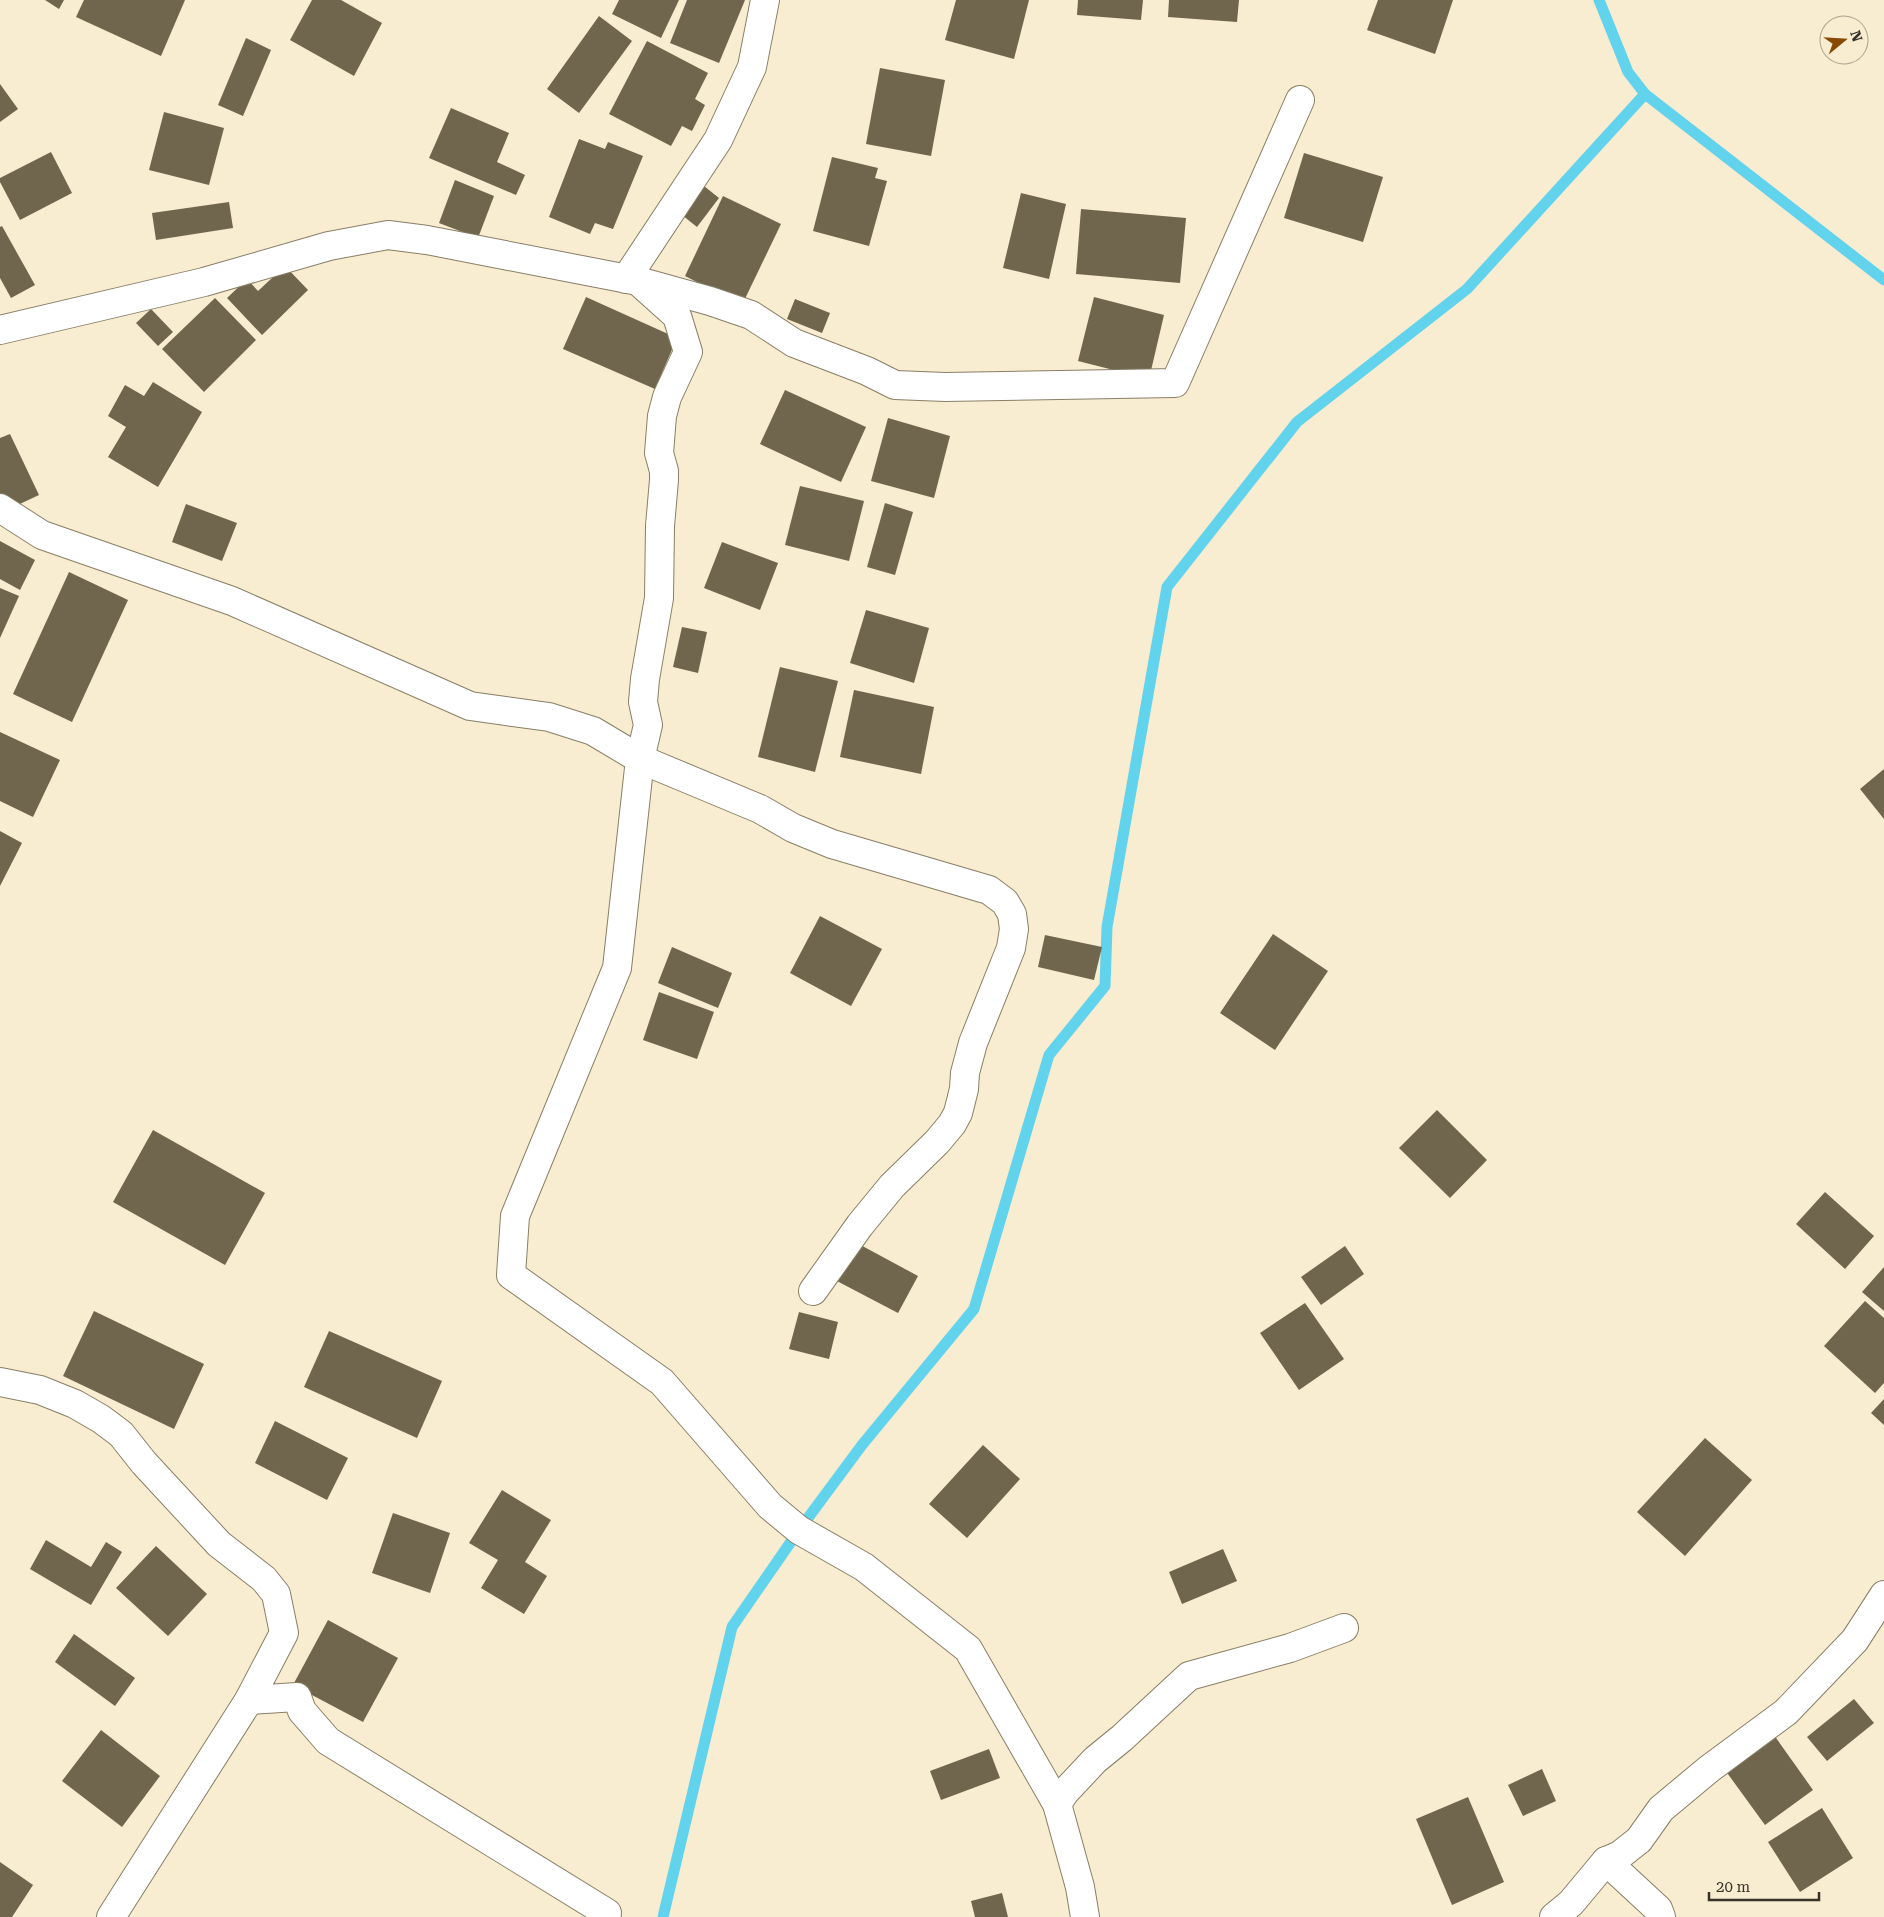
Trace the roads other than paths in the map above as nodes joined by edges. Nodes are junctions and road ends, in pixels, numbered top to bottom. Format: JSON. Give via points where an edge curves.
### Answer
{"nodes":[{"id":1,"x":765,"y":0,"type":"edge"},
{"id":2,"x":1300,"y":100,"type":"dead end"},
{"id":3,"x":632,"y":280,"type":"junction"},
{"id":4,"x":0,"y":330,"type":"edge"},
{"id":5,"x":0,"y":508,"type":"edge"},
{"id":6,"x":640,"y":759,"type":"junction"},
{"id":7,"x":813,"y":1290,"type":"dead end"},
{"id":8,"x":0,"y":1382,"type":"edge"},
{"id":9,"x":1884,"y":1595,"type":"edge"},
{"id":10,"x":1344,"y":1628,"type":"dead end"},
{"id":11,"x":249,"y":1700,"type":"junction"},
{"id":12,"x":1057,"y":1804,"type":"junction"},
{"id":13,"x":1606,"y":1861,"type":"junction"},
{"id":14,"x":607,"y":1913,"type":"dead end"},
{"id":15,"x":111,"y":1917,"type":"edge"},
{"id":16,"x":1085,"y":1917,"type":"edge"},
{"id":17,"x":1554,"y":1917,"type":"edge"},
{"id":18,"x":1661,"y":1917,"type":"edge"}],
"edges":[{"from":1,"to":3,"type":"street","via":[[752,67],[718,140]]},
{"from":2,"to":3,"type":"street","via":[[1175,383],[895,385],[794,342],[751,315]]},
{"from":3,"to":4,"type":"street","via":[[388,235],[329,246],[204,282]]},
{"from":3,"to":6,"type":"street","via":[[677,316],[688,352],[667,397],[662,416],[659,454],[664,480],[659,598],[643,702],[648,726]]},
{"from":5,"to":6,"type":"street","via":[[42,535],[232,601],[470,706],[548,717],[593,731]]},
{"from":6,"to":7,"type":"street","via":[[760,809],[793,828],[832,844],[989,890],[1005,902],[1012,914],[1011,948],[973,1043],[964,1073],[958,1113],[937,1142],[892,1186],[860,1225]]},
{"from":6,"to":12,"type":"street","via":[[617,968],[515,1216],[511,1275],[662,1382],[770,1506],[798,1530],[864,1567],[968,1649]]},
{"from":8,"to":11,"type":"street","via":[[40,1390],[74,1404],[121,1434],[219,1544],[264,1579],[276,1594],[284,1632]]},
{"from":9,"to":13,"type":"street","via":[[1855,1640],[1786,1712],[1709,1769],[1661,1810],[1639,1840]]},
{"from":10,"to":12,"type":"street","via":[[1290,1648],[1189,1676],[1095,1760]]},
{"from":11,"to":14,"type":"street","via":[[297,1697],[302,1711],[328,1741]]},
{"from":11,"to":15,"type":"street"},
{"from":12,"to":16,"type":"street"},
{"from":13,"to":17,"type":"street","via":[[1571,1903]]},
{"from":13,"to":18,"type":"street","via":[[1658,1909]]}]}
